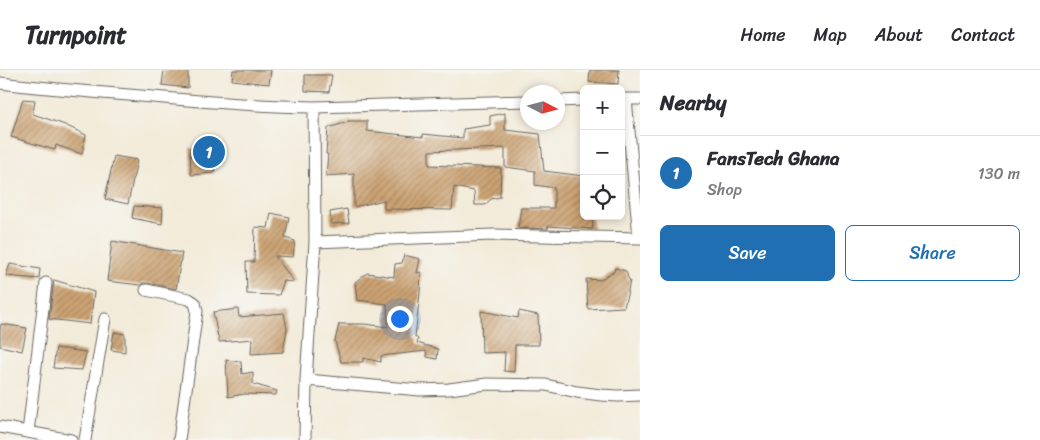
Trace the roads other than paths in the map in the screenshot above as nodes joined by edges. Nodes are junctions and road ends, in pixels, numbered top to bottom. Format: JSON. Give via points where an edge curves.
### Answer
{"nodes":[{"id":1,"x":0,"y":83,"type":"edge"},
{"id":2,"x":625,"y":99,"type":"edge"},
{"id":3,"x":640,"y":99,"type":"edge"},
{"id":4,"x":580,"y":100,"type":"edge"},
{"id":5,"x":520,"y":101,"type":"edge"},
{"id":6,"x":565,"y":101,"type":"edge"},
{"id":7,"x":314,"y":106,"type":"junction"},
{"id":8,"x":625,"y":108,"type":"edge"},
{"id":9,"x":639,"y":237,"type":"edge"},
{"id":10,"x":315,"y":242,"type":"junction"},
{"id":11,"x":46,"y":283,"type":"dead end"},
{"id":12,"x":146,"y":290,"type":"dead end"},
{"id":13,"x":105,"y":319,"type":"dead end"},
{"id":14,"x":306,"y":380,"type":"junction"},
{"id":15,"x":640,"y":395,"type":"edge"},
{"id":16,"x":0,"y":427,"type":"edge"},
{"id":17,"x":28,"y":432,"type":"junction"},
{"id":18,"x":71,"y":440,"type":"edge"},
{"id":19,"x":85,"y":440,"type":"edge"},
{"id":20,"x":179,"y":440,"type":"edge"},
{"id":21,"x":305,"y":440,"type":"edge"}],
"edges":[{"from":1,"to":7,"type":"street","via":[[228,104]]},
{"from":2,"to":3,"type":"street"},
{"from":4,"to":6,"type":"street"},
{"from":5,"to":7,"type":"street"},
{"from":7,"to":10,"type":"street"},
{"from":8,"to":9,"type":"street"},
{"from":9,"to":10,"type":"street","via":[[492,235]]},
{"from":10,"to":14,"type":"street"},
{"from":11,"to":17,"type":"street"},
{"from":12,"to":20,"type":"street","via":[[188,299],[195,303],[197,311]]},
{"from":13,"to":19,"type":"street"},
{"from":14,"to":15,"type":"street","via":[[420,390],[487,384],[546,385],[601,395]]},
{"from":14,"to":21,"type":"street"},
{"from":16,"to":17,"type":"street"},
{"from":17,"to":18,"type":"street"}]}
